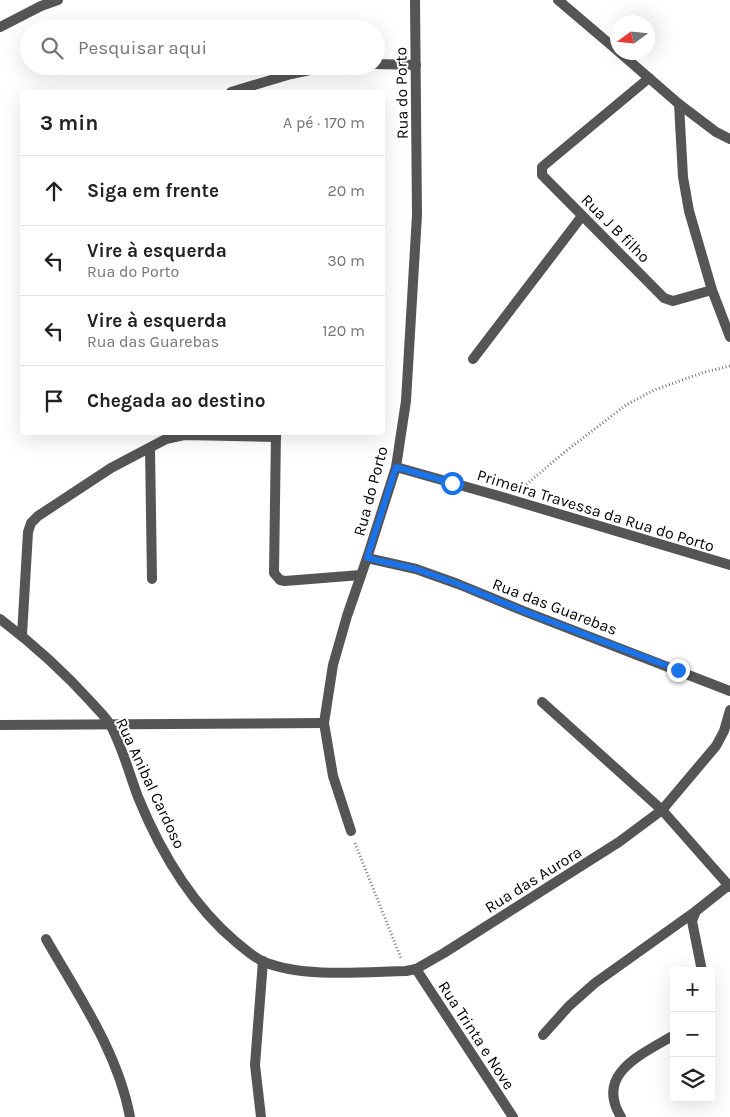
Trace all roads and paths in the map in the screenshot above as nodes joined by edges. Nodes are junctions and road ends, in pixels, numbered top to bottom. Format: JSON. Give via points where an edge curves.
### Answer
{"nodes":[{"id":1,"x":58,"y":0,"type":"edge"},
{"id":2,"x":415,"y":0,"type":"edge"},
{"id":3,"x":558,"y":0,"type":"edge"},
{"id":4,"x":41,"y":3,"type":"edge"},
{"id":5,"x":0,"y":27,"type":"edge"},
{"id":6,"x":610,"y":45,"type":"edge"},
{"id":7,"x":627,"y":60,"type":"edge"},
{"id":8,"x":385,"y":64,"type":"edge"},
{"id":9,"x":416,"y":65,"type":"junction"},
{"id":10,"x":288,"y":75,"type":"edge"},
{"id":11,"x":648,"y":78,"type":"junction"},
{"id":12,"x":238,"y":90,"type":"edge"},
{"id":13,"x":679,"y":104,"type":"junction"},
{"id":14,"x":730,"y":139,"type":"edge"},
{"id":15,"x":582,"y":216,"type":"junction"},
{"id":16,"x":712,"y":290,"type":"junction"},
{"id":17,"x":730,"y":337,"type":"edge"},
{"id":18,"x":473,"y":359,"type":"dead end"},
{"id":19,"x":730,"y":366,"type":"edge"},
{"id":20,"x":176,"y":435,"type":"edge"},
{"id":21,"x":276,"y":435,"type":"edge"},
{"id":22,"x":150,"y":448,"type":"junction"},
{"id":23,"x":396,"y":467,"type":"junction"},
{"id":24,"x":508,"y":499,"type":"junction"},
{"id":25,"x":367,"y":558,"type":"junction"},
{"id":26,"x":730,"y":565,"type":"edge"},
{"id":27,"x":361,"y":575,"type":"junction"},
{"id":28,"x":152,"y":579,"type":"dead end"},
{"id":29,"x":0,"y":619,"type":"edge"},
{"id":30,"x":22,"y":635,"type":"junction"},
{"id":31,"x":730,"y":691,"type":"edge"},
{"id":32,"x":542,"y":702,"type":"dead end"},
{"id":33,"x":730,"y":710,"type":"edge"},
{"id":34,"x":324,"y":723,"type":"junction"},
{"id":35,"x":110,"y":724,"type":"junction"},
{"id":36,"x":0,"y":725,"type":"edge"},
{"id":37,"x":727,"y":733,"type":"edge"},
{"id":38,"x":662,"y":810,"type":"junction"},
{"id":39,"x":351,"y":831,"type":"joint"},
{"id":40,"x":729,"y":885,"type":"edge"},
{"id":41,"x":696,"y":911,"type":"junction"},
{"id":42,"x":46,"y":939,"type":"dead end"},
{"id":43,"x":263,"y":961,"type":"junction"},
{"id":44,"x":701,"y":967,"type":"edge"},
{"id":45,"x":411,"y":970,"type":"junction"},
{"id":46,"x":543,"y":1035,"type":"dead end"},
{"id":47,"x":670,"y":1037,"type":"edge"},
{"id":48,"x":130,"y":1117,"type":"edge"},
{"id":49,"x":261,"y":1117,"type":"edge"},
{"id":50,"x":513,"y":1117,"type":"edge"},
{"id":51,"x":621,"y":1117,"type":"edge"}],
"edges":[{"from":1,"to":4,"type":"street"},
{"from":2,"to":9,"type":"street","name":"Rua do Porto"},
{"from":3,"to":6,"type":"street"},
{"from":4,"to":5,"type":"street"},
{"from":7,"to":11,"type":"street"},
{"from":8,"to":9,"type":"street"},
{"from":9,"to":23,"type":"street","name":"Rua do Porto","via":[[417,215],[406,401]]},
{"from":10,"to":12,"type":"street"},
{"from":11,"to":13,"type":"street"},
{"from":11,"to":15,"type":"street","name":"Rua J B filho","via":[[542,167],[542,175]]},
{"from":13,"to":14,"type":"street"},
{"from":13,"to":16,"type":"street","via":[[682,177]]},
{"from":15,"to":16,"type":"street","name":"Rua J B filho","via":[[664,298],[673,301]]},
{"from":15,"to":18,"type":"street"},
{"from":16,"to":17,"type":"street"},
{"from":19,"to":24,"type":"path","via":[[654,390],[626,405]]},
{"from":20,"to":22,"type":"street"},
{"from":21,"to":27,"type":"street","via":[[274,573],[285,581]]},
{"from":22,"to":28,"type":"street"},
{"from":22,"to":30,"type":"street","via":[[111,468],[31,523]]},
{"from":23,"to":24,"type":"street","name":"Primeira Travessa da Rua do Porto"},
{"from":23,"to":25,"type":"street","name":"Rua do Porto"},
{"from":24,"to":26,"type":"street","name":"Primeira Travessa da Rua do Porto"},
{"from":25,"to":27,"type":"street","name":"Rua do Porto"},
{"from":25,"to":31,"type":"street","name":"Rua das Guarebas","via":[[416,569],[458,584]]},
{"from":27,"to":34,"type":"street","name":"Rua do Porto","via":[[333,665]]},
{"from":29,"to":30,"type":"street","name":"Rua Anibal Cardoso"},
{"from":30,"to":35,"type":"street","name":"Rua Anibal Cardoso","via":[[73,682]]},
{"from":32,"to":38,"type":"street"},
{"from":33,"to":37,"type":"street","name":"Rua das Aurora"},
{"from":34,"to":35,"type":"street"},
{"from":34,"to":39,"type":"street","name":"Rua do Porto","via":[[333,776]]},
{"from":35,"to":36,"type":"street"},
{"from":35,"to":43,"type":"street","name":"Rua Anibal Cardoso","via":[[142,806],[193,898],[221,929]]},
{"from":37,"to":38,"type":"street","name":"Rua das Aurora"},
{"from":38,"to":40,"type":"street"},
{"from":38,"to":45,"type":"street","name":"Rua das Aurora","via":[[619,842]]},
{"from":39,"to":45,"type":"path"},
{"from":40,"to":41,"type":"street"},
{"from":41,"to":44,"type":"street","via":[[692,921]]},
{"from":41,"to":46,"type":"street","via":[[595,983]]},
{"from":42,"to":48,"type":"street","via":[[102,1037]]},
{"from":43,"to":45,"type":"street","name":"Rua Anibal Cardoso","via":[[307,971]]},
{"from":43,"to":49,"type":"street","via":[[255,1065]]},
{"from":45,"to":50,"type":"street","name":"Rua Trinta e Nove"},
{"from":47,"to":51,"type":"street","via":[[625,1065],[613,1089]]}]}
